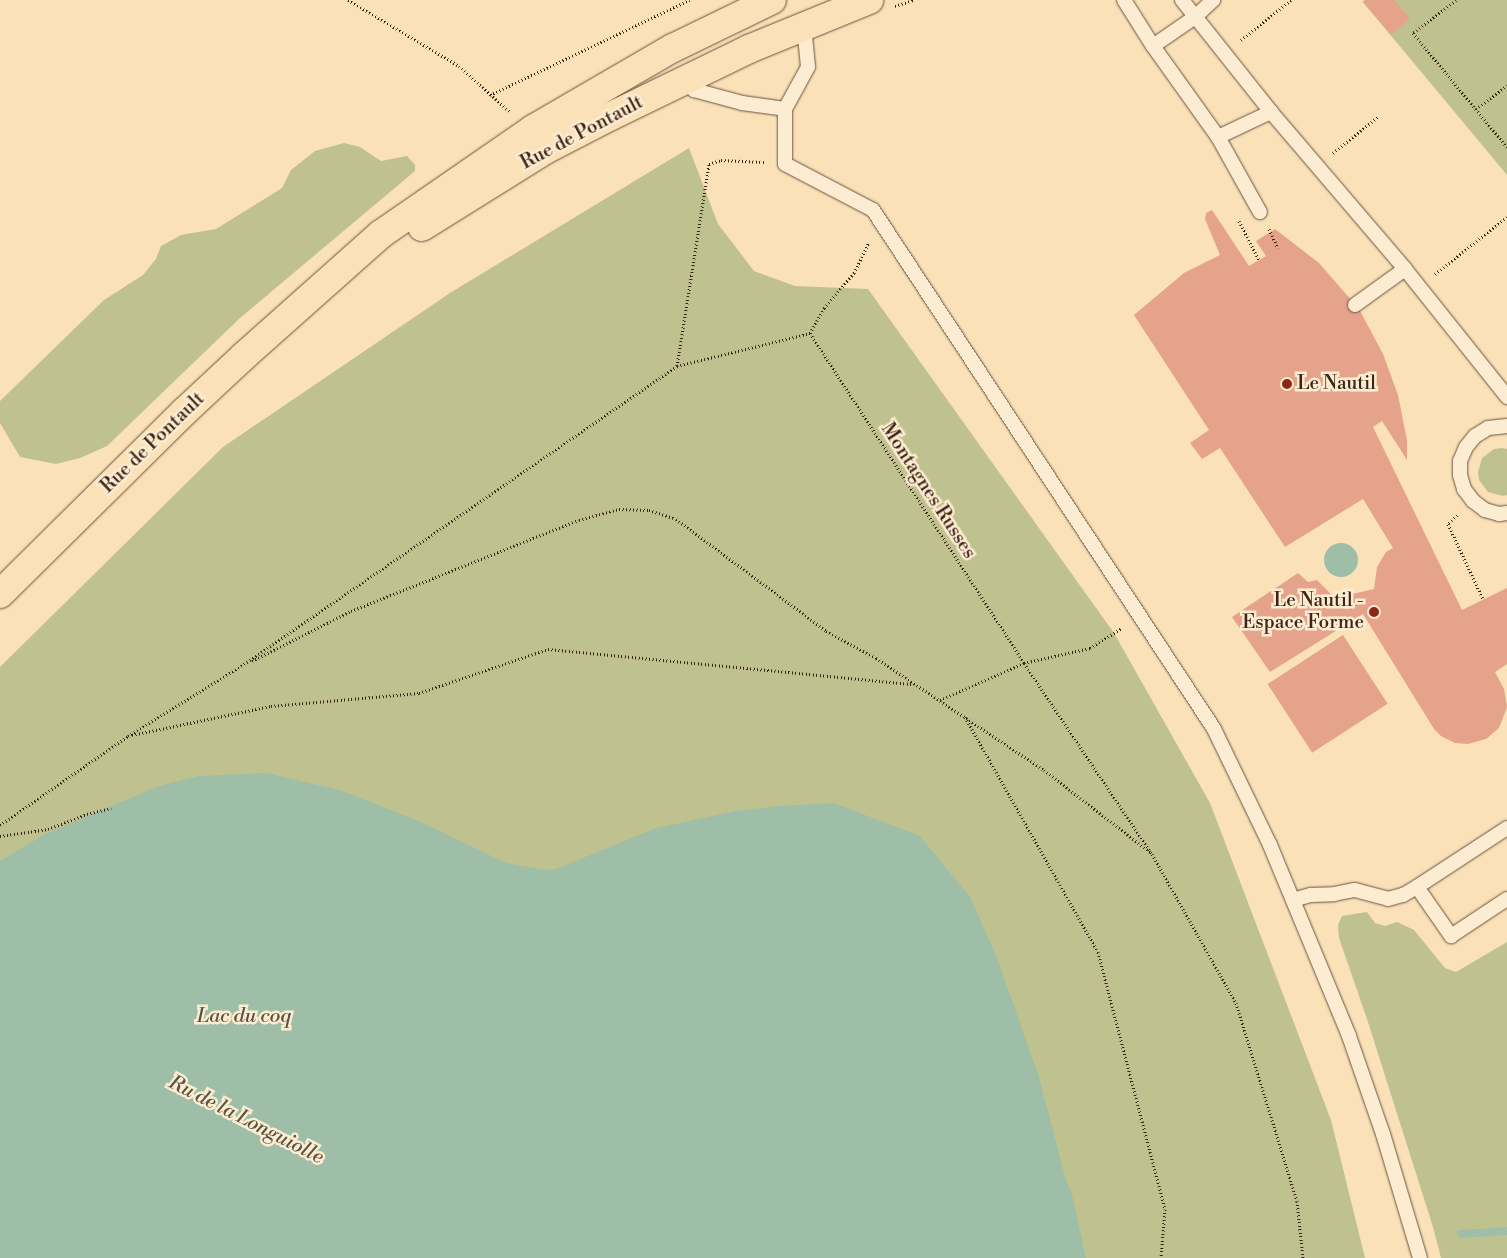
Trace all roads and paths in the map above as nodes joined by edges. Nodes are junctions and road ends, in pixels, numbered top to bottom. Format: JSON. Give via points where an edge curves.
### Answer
{"nodes":[{"id":1,"x":348,"y":0,"type":"edge"},
{"id":2,"x":689,"y":0,"type":"edge"},
{"id":3,"x":772,"y":0,"type":"edge"},
{"id":4,"x":913,"y":0,"type":"edge"},
{"id":5,"x":1124,"y":0,"type":"edge"},
{"id":6,"x":1182,"y":0,"type":"edge"},
{"id":7,"x":1214,"y":0,"type":"edge"},
{"id":8,"x":1291,"y":0,"type":"edge"},
{"id":9,"x":1456,"y":0,"type":"edge"},
{"id":10,"x":879,"y":4,"type":"edge"},
{"id":11,"x":1195,"y":17,"type":"junction"},
{"id":12,"x":804,"y":26,"type":"junction"},
{"id":13,"x":1152,"y":46,"type":"junction"},
{"id":14,"x":1224,"y":54,"type":"junction"},
{"id":15,"x":684,"y":79,"type":"junction"},
{"id":16,"x":1507,"y":86,"type":"edge"},
{"id":17,"x":490,"y":96,"type":"junction"},
{"id":18,"x":785,"y":109,"type":"junction"},
{"id":19,"x":1476,"y":110,"type":"junction"},
{"id":20,"x":1271,"y":112,"type":"junction"},
{"id":21,"x":1379,"y":116,"type":"dead end"},
{"id":22,"x":534,"y":129,"type":"junction"},
{"id":23,"x":1218,"y":138,"type":"junction"},
{"id":24,"x":1507,"y":148,"type":"edge"},
{"id":25,"x":785,"y":164,"type":"junction"},
{"id":26,"x":1317,"y":166,"type":"junction"},
{"id":27,"x":873,"y":210,"type":"junction"},
{"id":28,"x":1260,"y":212,"type":"dead end"},
{"id":29,"x":1507,"y":217,"type":"edge"},
{"id":30,"x":1271,"y":234,"type":"dead end"},
{"id":31,"x":1278,"y":248,"type":"dead end"},
{"id":32,"x":1405,"y":269,"type":"junction"},
{"id":33,"x":1419,"y":287,"type":"junction"},
{"id":34,"x":311,"y":297,"type":"junction"},
{"id":35,"x":1355,"y":305,"type":"dead end"},
{"id":36,"x":810,"y":334,"type":"junction"},
{"id":37,"x":677,"y":366,"type":"junction"},
{"id":38,"x":1507,"y":397,"type":"edge"},
{"id":39,"x":1507,"y":426,"type":"edge"},
{"id":40,"x":1473,"y":502,"type":"junction"},
{"id":41,"x":1507,"y":514,"type":"edge"},
{"id":42,"x":0,"y":594,"type":"edge"},
{"id":43,"x":1483,"y":599,"type":"dead end"},
{"id":44,"x":1140,"y":617,"type":"junction"},
{"id":45,"x":1024,"y":663,"type":"junction"},
{"id":46,"x":241,"y":666,"type":"junction"},
{"id":47,"x":914,"y":684,"type":"junction"},
{"id":48,"x":940,"y":700,"type":"junction"},
{"id":49,"x":964,"y":715,"type":"junction"},
{"id":50,"x":128,"y":736,"type":"junction"},
{"id":51,"x":111,"y":808,"type":"dead end"},
{"id":52,"x":0,"y":825,"type":"edge"},
{"id":53,"x":1507,"y":828,"type":"edge"},
{"id":54,"x":0,"y":836,"type":"edge"},
{"id":55,"x":1152,"y":854,"type":"junction"},
{"id":56,"x":1417,"y":887,"type":"junction"},
{"id":57,"x":1507,"y":899,"type":"edge"},
{"id":58,"x":1293,"y":900,"type":"junction"},
{"id":59,"x":1161,"y":1258,"type":"edge"},
{"id":60,"x":1303,"y":1258,"type":"edge"},
{"id":61,"x":1420,"y":1258,"type":"edge"}],
"edges":[{"from":1,"to":17,"type":"path","via":[[459,66]]},
{"from":2,"to":17,"type":"path"},
{"from":3,"to":22,"type":"main road","name":"Rue de Pontault","via":[[673,48]]},
{"from":4,"to":10,"type":"path"},
{"from":5,"to":13,"type":"lane"},
{"from":6,"to":11,"type":"lane"},
{"from":7,"to":11,"type":"lane"},
{"from":8,"to":14,"type":"path"},
{"from":9,"to":19,"type":"path","via":[[1413,33]]},
{"from":10,"to":12,"type":"main road","name":"Rue de Pontault"},
{"from":11,"to":13,"type":"lane"},
{"from":11,"to":14,"type":"lane"},
{"from":12,"to":15,"type":"main road","name":"Rue de Pontault"},
{"from":12,"to":18,"type":"lane","via":[[808,67]]},
{"from":13,"to":23,"type":"lane"},
{"from":14,"to":20,"type":"lane"},
{"from":15,"to":18,"type":"lane","via":[[694,90],[742,103]]},
{"from":15,"to":34,"type":"main road","name":"Rue de Pontault","via":[[546,150]]},
{"from":16,"to":19,"type":"path"},
{"from":17,"to":22,"type":"path"},
{"from":18,"to":25,"type":"lane"},
{"from":19,"to":24,"type":"path"},
{"from":20,"to":23,"type":"lane"},
{"from":20,"to":26,"type":"lane"},
{"from":21,"to":26,"type":"path"},
{"from":22,"to":34,"type":"main road","name":"Rue de Pontault","via":[[381,234]]},
{"from":23,"to":28,"type":"lane"},
{"from":25,"to":27,"type":"lane"},
{"from":25,"to":37,"type":"path","via":[[720,160],[709,164]]},
{"from":26,"to":32,"type":"lane"},
{"from":27,"to":36,"type":"path","via":[[871,239],[854,273],[824,308]]},
{"from":27,"to":44,"type":"lane"},
{"from":29,"to":33,"type":"path"},
{"from":30,"to":31,"type":"path"},
{"from":32,"to":33,"type":"lane"},
{"from":32,"to":35,"type":"lane"},
{"from":33,"to":38,"type":"lane"},
{"from":34,"to":42,"type":"main road","name":"Rue de Pontault","via":[[184,412]]},
{"from":36,"to":37,"type":"path"},
{"from":36,"to":45,"type":"path","name":"Montagnes Russes"},
{"from":37,"to":46,"type":"path"},
{"from":39,"to":40,"type":"lane","via":[[1488,428],[1475,436],[1460,460],[1464,489]]},
{"from":40,"to":41,"type":"lane","via":[[1485,510]]},
{"from":40,"to":43,"type":"path","via":[[1448,524]]},
{"from":44,"to":45,"type":"path","via":[[1090,648]]},
{"from":44,"to":58,"type":"lane","via":[[1214,729]]},
{"from":45,"to":48,"type":"path"},
{"from":45,"to":55,"type":"path","name":"Montagnes Russes"},
{"from":46,"to":47,"type":"path","via":[[351,611],[579,520],[619,509],[649,510],[676,519],[826,631],[876,658]]},
{"from":46,"to":50,"type":"path"},
{"from":47,"to":48,"type":"path"},
{"from":47,"to":50,"type":"path","via":[[548,649],[419,694],[271,706]]},
{"from":48,"to":49,"type":"path"},
{"from":49,"to":55,"type":"path","via":[[1044,770]]},
{"from":49,"to":59,"type":"path","via":[[1098,952],[1165,1209]]},
{"from":50,"to":52,"type":"path"},
{"from":51,"to":54,"type":"path","via":[[48,829]]},
{"from":53,"to":56,"type":"lane"},
{"from":55,"to":60,"type":"path","name":"Montagnes Russes","via":[[1236,1003],[1297,1201]]},
{"from":56,"to":57,"type":"lane","via":[[1451,936]]},
{"from":56,"to":58,"type":"lane","via":[[1388,899],[1355,890],[1311,894]]},
{"from":58,"to":61,"type":"lane","via":[[1355,1054]]}]}
